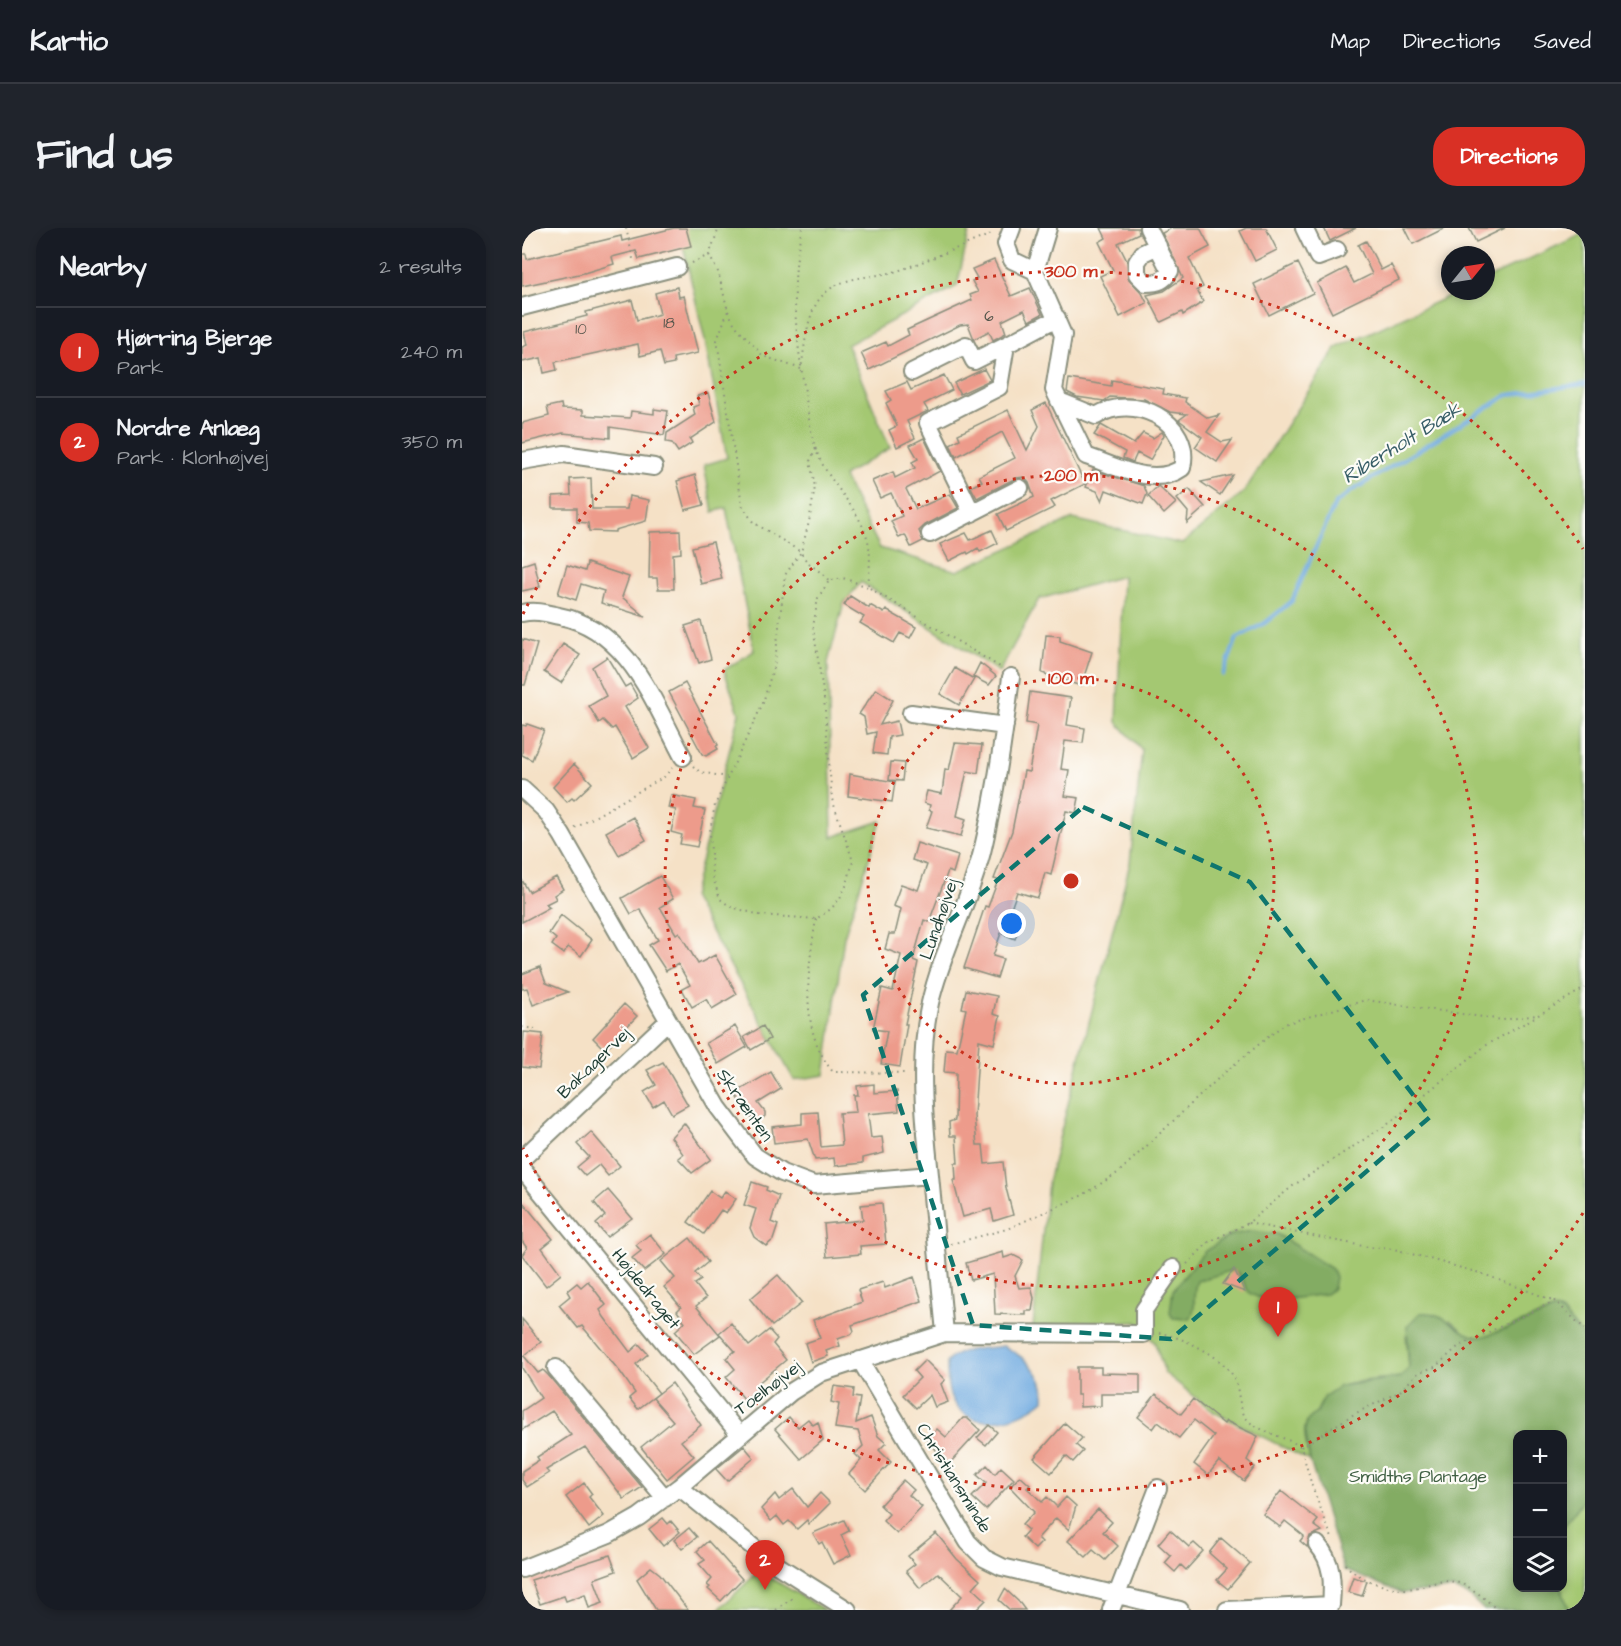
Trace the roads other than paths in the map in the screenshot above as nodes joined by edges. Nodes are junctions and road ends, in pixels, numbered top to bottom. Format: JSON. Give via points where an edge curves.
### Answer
{"nodes":[{"id":1,"x":1048,"y":228,"type":"edge"},
{"id":2,"x":1148,"y":228,"type":"edge"},
{"id":3,"x":1304,"y":228,"type":"edge"},
{"id":4,"x":1004,"y":230,"type":"edge"},
{"id":5,"x":1158,"y":246,"type":"dead end"},
{"id":6,"x":1337,"y":250,"type":"dead end"},
{"id":7,"x":677,"y":267,"type":"road end"},
{"id":8,"x":1035,"y":271,"type":"junction"},
{"id":9,"x":522,"y":307,"type":"edge"},
{"id":10,"x":1057,"y":318,"type":"junction"},
{"id":11,"x":1006,"y":345,"type":"junction"},
{"id":12,"x":912,"y":372,"type":"dead end"},
{"id":13,"x":1059,"y":401,"type":"junction"},
{"id":14,"x":522,"y":461,"type":"edge"},
{"id":15,"x":654,"y":467,"type":"dead end"},
{"id":16,"x":1020,"y":488,"type":"dead end"},
{"id":17,"x":972,"y":513,"type":"junction"},
{"id":18,"x":930,"y":534,"type":"dead end"},
{"id":19,"x":522,"y":613,"type":"edge"},
{"id":20,"x":1011,"y":677,"type":"road end"},
{"id":21,"x":910,"y":713,"type":"dead end"},
{"id":22,"x":1005,"y":726,"type":"junction"},
{"id":23,"x":683,"y":757,"type":"road end"},
{"id":24,"x":522,"y":789,"type":"edge"},
{"id":25,"x":668,"y":1021,"type":"junction"},
{"id":26,"x":522,"y":1159,"type":"edge"},
{"id":27,"x":522,"y":1169,"type":"edge"},
{"id":28,"x":930,"y":1175,"type":"junction"},
{"id":29,"x":1173,"y":1268,"type":"road end"},
{"id":30,"x":945,"y":1333,"type":"junction"},
{"id":31,"x":860,"y":1360,"type":"junction"},
{"id":32,"x":556,"y":1368,"type":"dead end"},
{"id":33,"x":739,"y":1434,"type":"junction"},
{"id":34,"x":679,"y":1487,"type":"junction"},
{"id":35,"x":1158,"y":1488,"type":"dead end"},
{"id":36,"x":665,"y":1498,"type":"junction"},
{"id":37,"x":1317,"y":1544,"type":"dead end"},
{"id":38,"x":522,"y":1569,"type":"edge"},
{"id":39,"x":1114,"y":1603,"type":"edge"},
{"id":40,"x":848,"y":1610,"type":"edge"},
{"id":41,"x":1180,"y":1610,"type":"edge"},
{"id":42,"x":1227,"y":1610,"type":"edge"}],
"edges":[{"from":1,"to":8,"type":"street"},
{"from":2,"to":5,"type":"street"},
{"from":3,"to":6,"type":"street","via":[[1318,257]]},
{"from":4,"to":8,"type":"street","via":[[1012,260]]},
{"from":7,"to":9,"type":"street"},
{"from":8,"to":10,"type":"street"},
{"from":10,"to":11,"type":"street"},
{"from":10,"to":13,"type":"street","via":[[1063,334],[1054,390]]},
{"from":11,"to":12,"type":"street","via":[[974,361],[966,345]]},
{"from":11,"to":17,"type":"street","via":[[999,387],[928,423]]},
{"from":13,"to":13,"type":"street","via":[[1096,416],[1116,406],[1167,420],[1185,454],[1182,468],[1171,476],[1158,477],[1086,456]]},
{"from":14,"to":15,"type":"street","via":[[564,454]]},
{"from":16,"to":17,"type":"street"},
{"from":17,"to":18,"type":"street"},
{"from":19,"to":23,"type":"street","via":[[533,610],[572,618],[613,641],[640,678]]},
{"from":20,"to":22,"type":"street","name":"Lundhøjvej"},
{"from":21,"to":22,"type":"street"},
{"from":22,"to":28,"type":"street","name":"Lundhøjvej","via":[[981,854],[930,1002],[923,1073]]},
{"from":24,"to":25,"type":"street","name":"Skrænten","via":[[546,811],[562,835]]},
{"from":25,"to":26,"type":"street","name":"Bakagervej"},
{"from":25,"to":28,"type":"street","name":"Skrænten","via":[[718,1107],[755,1156],[782,1173],[814,1185]]},
{"from":27,"to":33,"type":"street","name":"Højdedraget"},
{"from":28,"to":30,"type":"street"},
{"from":29,"to":30,"type":"street","name":"Toelhøjvej","via":[[1144,1310],[1144,1334]]},
{"from":30,"to":31,"type":"street","name":"Toelhøjvej"},
{"from":31,"to":33,"type":"street","name":"Toelhøjvej","via":[[821,1372]]},
{"from":31,"to":39,"type":"street","name":"Christiansminde","via":[[968,1542],[984,1558]]},
{"from":32,"to":36,"type":"street"},
{"from":33,"to":34,"type":"street","name":"Toelhøjvej"},
{"from":34,"to":36,"type":"street","name":"Toelhøjvej"},
{"from":34,"to":40,"type":"street","via":[[752,1547]]},
{"from":35,"to":39,"type":"street"},
{"from":36,"to":38,"type":"street","name":"Toelhøjvej","via":[[609,1534]]},
{"from":37,"to":42,"type":"street","via":[[1331,1573],[1331,1605]]},
{"from":39,"to":41,"type":"street","name":"Christiansminde"}]}
